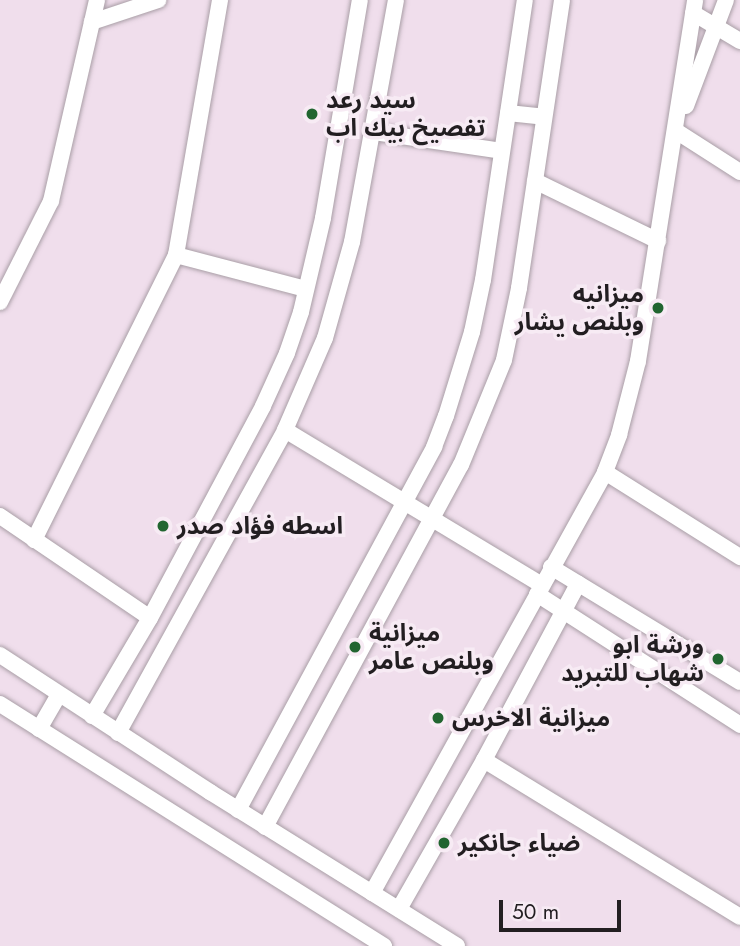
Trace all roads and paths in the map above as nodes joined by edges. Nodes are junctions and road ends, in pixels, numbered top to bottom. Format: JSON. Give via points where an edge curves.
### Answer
{"nodes":[{"id":1,"x":97,"y":0,"type":"edge"},
{"id":2,"x":158,"y":0,"type":"edge"},
{"id":3,"x":220,"y":0,"type":"edge"},
{"id":4,"x":360,"y":0,"type":"edge"},
{"id":5,"x":396,"y":0,"type":"edge"},
{"id":6,"x":525,"y":0,"type":"edge"},
{"id":7,"x":562,"y":0,"type":"edge"},
{"id":8,"x":726,"y":0,"type":"edge"},
{"id":9,"x":694,"y":6,"type":"edge"},
{"id":10,"x":92,"y":22,"type":"junction"},
{"id":11,"x":716,"y":27,"type":"junction"},
{"id":12,"x":740,"y":41,"type":"edge"},
{"id":13,"x":508,"y":113,"type":"junction"},
{"id":14,"x":544,"y":117,"type":"junction"},
{"id":15,"x":676,"y":131,"type":"junction"},
{"id":16,"x":374,"y":132,"type":"junction"},
{"id":17,"x":502,"y":151,"type":"junction"},
{"id":18,"x":740,"y":172,"type":"edge"},
{"id":19,"x":535,"y":181,"type":"junction"},
{"id":20,"x":658,"y":241,"type":"junction"},
{"id":21,"x":176,"y":255,"type":"junction"},
{"id":22,"x":306,"y":289,"type":"junction"},
{"id":23,"x":0,"y":302,"type":"edge"},
{"id":24,"x":285,"y":430,"type":"junction"},
{"id":25,"x":605,"y":472,"type":"junction"},
{"id":26,"x":405,"y":500,"type":"junction"},
{"id":27,"x":0,"y":516,"type":"edge"},
{"id":28,"x":433,"y":517,"type":"junction"},
{"id":29,"x":34,"y":540,"type":"junction"},
{"id":30,"x":738,"y":551,"type":"edge"},
{"id":31,"x":551,"y":567,"type":"junction"},
{"id":32,"x":578,"y":584,"type":"junction"},
{"id":33,"x":539,"y":589,"type":"junction"},
{"id":34,"x":564,"y":611,"type":"junction"},
{"id":35,"x":150,"y":618,"type":"junction"},
{"id":36,"x":0,"y":655,"type":"edge"},
{"id":37,"x":740,"y":682,"type":"edge"},
{"id":38,"x":60,"y":695,"type":"junction"},
{"id":39,"x":0,"y":704,"type":"edge"},
{"id":40,"x":92,"y":716,"type":"junction"},
{"id":41,"x":740,"y":725,"type":"edge"},
{"id":42,"x":39,"y":729,"type":"junction"},
{"id":43,"x":118,"y":733,"type":"junction"},
{"id":44,"x":484,"y":760,"type":"junction"},
{"id":45,"x":238,"y":810,"type":"junction"},
{"id":46,"x":265,"y":827,"type":"junction"},
{"id":47,"x":372,"y":893,"type":"junction"},
{"id":48,"x":399,"y":909,"type":"junction"},
{"id":49,"x":740,"y":917,"type":"edge"},
{"id":50,"x":384,"y":946,"type":"edge"},
{"id":51,"x":457,"y":946,"type":"edge"}],
"edges":[{"from":1,"to":10,"type":"street"},
{"from":2,"to":10,"type":"street"},
{"from":3,"to":21,"type":"street"},
{"from":4,"to":22,"type":"street","via":[[323,218]]},
{"from":5,"to":16,"type":"street"},
{"from":6,"to":13,"type":"street"},
{"from":7,"to":14,"type":"street"},
{"from":8,"to":11,"type":"street"},
{"from":9,"to":11,"type":"street"},
{"from":9,"to":15,"type":"street"},
{"from":10,"to":23,"type":"street","via":[[51,201]]},
{"from":11,"to":12,"type":"street"},
{"from":11,"to":15,"type":"street"},
{"from":13,"to":14,"type":"street"},
{"from":13,"to":17,"type":"street"},
{"from":14,"to":19,"type":"street"},
{"from":15,"to":18,"type":"street"},
{"from":15,"to":20,"type":"street"},
{"from":16,"to":17,"type":"street"},
{"from":16,"to":24,"type":"street","via":[[333,314]]},
{"from":17,"to":26,"type":"street","via":[[472,332],[446,416]]},
{"from":19,"to":20,"type":"street"},
{"from":19,"to":28,"type":"street","via":[[504,360],[476,433]]},
{"from":20,"to":25,"type":"street","via":[[629,400]]},
{"from":21,"to":22,"type":"street"},
{"from":21,"to":29,"type":"street"},
{"from":22,"to":35,"type":"street","via":[[287,353],[262,406]]},
{"from":24,"to":26,"type":"street"},
{"from":24,"to":43,"type":"street"},
{"from":25,"to":30,"type":"street"},
{"from":25,"to":31,"type":"street"},
{"from":26,"to":28,"type":"street"},
{"from":26,"to":45,"type":"street"},
{"from":27,"to":29,"type":"street"},
{"from":28,"to":33,"type":"street"},
{"from":28,"to":46,"type":"street"},
{"from":29,"to":35,"type":"street"},
{"from":31,"to":32,"type":"street"},
{"from":31,"to":33,"type":"street"},
{"from":32,"to":34,"type":"street"},
{"from":32,"to":37,"type":"street"},
{"from":33,"to":34,"type":"street"},
{"from":33,"to":47,"type":"street"},
{"from":34,"to":41,"type":"street"},
{"from":34,"to":44,"type":"street"},
{"from":35,"to":40,"type":"street"},
{"from":36,"to":38,"type":"street"},
{"from":38,"to":40,"type":"street"},
{"from":38,"to":42,"type":"street"},
{"from":39,"to":42,"type":"street"},
{"from":40,"to":43,"type":"street"},
{"from":42,"to":50,"type":"street"},
{"from":43,"to":45,"type":"street"},
{"from":44,"to":48,"type":"street"},
{"from":44,"to":49,"type":"street"},
{"from":45,"to":46,"type":"street"},
{"from":46,"to":47,"type":"street"},
{"from":47,"to":48,"type":"street"},
{"from":48,"to":51,"type":"street"}]}
